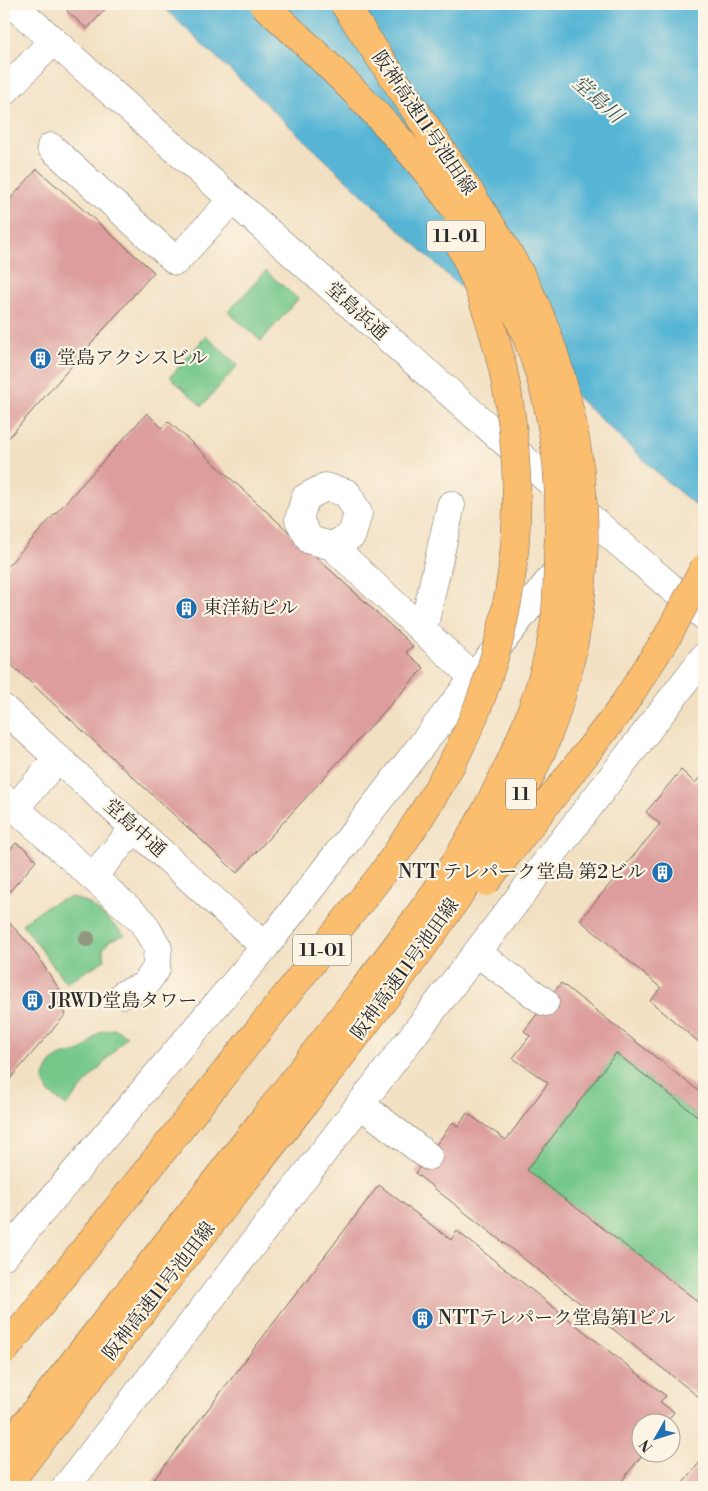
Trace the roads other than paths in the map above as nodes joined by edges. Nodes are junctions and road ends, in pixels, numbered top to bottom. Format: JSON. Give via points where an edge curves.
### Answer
{"nodes":[{"id":1,"x":12,"y":4,"type":"edge"},
{"id":2,"x":263,"y":4,"type":"edge"},
{"id":3,"x":333,"y":4,"type":"edge"},
{"id":4,"x":344,"y":4,"type":"edge"},
{"id":5,"x":53,"y":41,"type":"junction"},
{"id":6,"x":4,"y":92,"type":"edge"},
{"id":7,"x":51,"y":147,"type":"dead end"},
{"id":8,"x":232,"y":200,"type":"junction"},
{"id":9,"x":452,"y":505,"type":"dead end"},
{"id":10,"x":595,"y":522,"type":"junction"},
{"id":11,"x":332,"y":546,"type":"dead end"},
{"id":12,"x":704,"y":568,"type":"edge"},
{"id":13,"x":704,"y":616,"type":"edge"},
{"id":14,"x":423,"y":630,"type":"junction"},
{"id":15,"x":704,"y":656,"type":"edge"},
{"id":16,"x":474,"y":678,"type":"junction"},
{"id":17,"x":4,"y":709,"type":"edge"},
{"id":18,"x":58,"y":758,"type":"junction"},
{"id":19,"x":9,"y":803,"type":"edge"},
{"id":20,"x":135,"y":828,"type":"junction"},
{"id":21,"x":93,"y":876,"type":"junction"},
{"id":22,"x":265,"y":947,"type":"junction"},
{"id":23,"x":477,"y":953,"type":"junction"},
{"id":24,"x":124,"y":994,"type":"dead end"},
{"id":25,"x":545,"y":1002,"type":"dead end"},
{"id":26,"x":335,"y":1065,"type":"junction"},
{"id":27,"x":360,"y":1104,"type":"junction"},
{"id":28,"x":428,"y":1156,"type":"dead end"},
{"id":29,"x":4,"y":1256,"type":"edge"},
{"id":30,"x":4,"y":1351,"type":"edge"},
{"id":31,"x":4,"y":1451,"type":"edge"},
{"id":32,"x":6,"y":1487,"type":"edge"},
{"id":33,"x":66,"y":1487,"type":"edge"}],
"edges":[{"from":1,"to":5,"type":"street","name":"堂島浜通"},
{"from":2,"to":31,"type":"highway","name":"阪神高速11号池田線","number":"11","bridge":true,"via":[[354,92],[419,163],[462,219],[496,274],[519,321],[544,389],[555,448],[560,509],[554,627],[543,680],[521,736],[495,794],[458,856],[316,1051]]},
{"from":3,"to":30,"type":"highway","number":"11-01","bridge":true,"via":[[454,233],[481,295],[501,358],[514,427],[518,490],[515,552],[506,617],[487,683],[460,745],[427,809],[389,865]]},
{"from":4,"to":26,"type":"highway","name":"阪神高速11号池田線","number":"11","bridge":true,"via":[[480,208],[515,264],[544,324],[566,392],[578,448],[584,510],[584,563],[577,631],[564,688],[544,746],[517,803],[452,906]]},
{"from":5,"to":6,"type":"street"},
{"from":5,"to":8,"type":"street","name":"堂島浜通"},
{"from":7,"to":8,"type":"street","via":[[176,261]]},
{"from":8,"to":10,"type":"street","name":"堂島浜通"},
{"from":9,"to":14,"type":"street"},
{"from":10,"to":13,"type":"street","name":"堂島浜通"},
{"from":10,"to":16,"type":"street"},
{"from":11,"to":14,"type":"street"},
{"from":12,"to":26,"type":"highway","bridge":true,"via":[[667,637],[620,710],[504,860]]},
{"from":14,"to":16,"type":"street"},
{"from":15,"to":23,"type":"street"},
{"from":16,"to":22,"type":"street"},
{"from":17,"to":18,"type":"street","name":"堂島中通"},
{"from":18,"to":19,"type":"street"},
{"from":18,"to":20,"type":"street","name":"堂島中通"},
{"from":19,"to":21,"type":"street"},
{"from":20,"to":21,"type":"street"},
{"from":20,"to":22,"type":"street","name":"堂島中通"},
{"from":21,"to":24,"type":"street","via":[[142,921],[158,948],[156,969],[144,986]]},
{"from":22,"to":29,"type":"street"},
{"from":23,"to":25,"type":"street"},
{"from":23,"to":27,"type":"street"},
{"from":26,"to":32,"type":"highway","name":"阪神高速11号池田線","number":"11","bridge":true},
{"from":27,"to":28,"type":"street"},
{"from":27,"to":33,"type":"street"}]}
